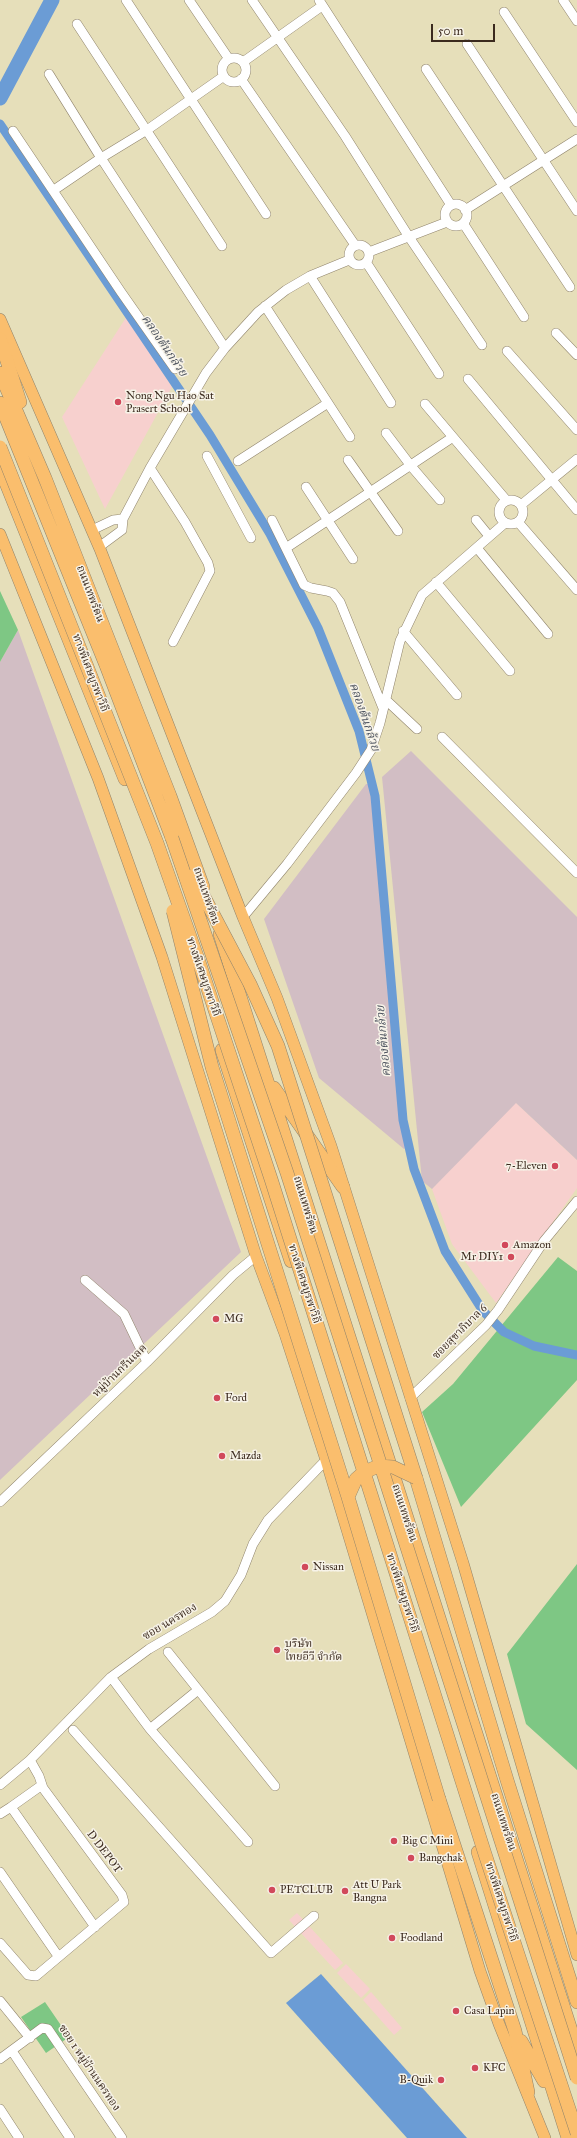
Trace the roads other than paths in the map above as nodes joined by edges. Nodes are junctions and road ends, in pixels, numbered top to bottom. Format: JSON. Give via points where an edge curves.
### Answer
{"nodes":[{"id":1,"x":126,"y":0,"type":"edge"},
{"id":2,"x":190,"y":0,"type":"edge"},
{"id":3,"x":252,"y":0,"type":"edge"},
{"id":4,"x":563,"y":0,"type":"edge"},
{"id":5,"x":320,"y":3,"type":"edge"},
{"id":6,"x":504,"y":12,"type":"dead end"},
{"id":7,"x":577,"y":20,"type":"edge"},
{"id":8,"x":77,"y":24,"type":"dead end"},
{"id":9,"x":277,"y":38,"type":"junction"},
{"id":10,"x":467,"y":44,"type":"dead end"},
{"id":11,"x":229,"y":60,"type":"junction"},
{"id":12,"x":243,"y":62,"type":"junction"},
{"id":13,"x":426,"y":69,"type":"dead end"},
{"id":14,"x":49,"y":74,"type":"dead end"},
{"id":15,"x":224,"y":76,"type":"junction"},
{"id":16,"x":242,"y":79,"type":"junction"},
{"id":17,"x":192,"y":99,"type":"junction"},
{"id":18,"x":577,"y":122,"type":"edge"},
{"id":19,"x":147,"y":130,"type":"junction"},
{"id":20,"x":13,"y":131,"type":"dead end"},
{"id":21,"x":577,"y":139,"type":"edge"},
{"id":22,"x":101,"y":158,"type":"junction"},
{"id":23,"x":544,"y":161,"type":"junction"},
{"id":24,"x":504,"y":187,"type":"junction"},
{"id":25,"x":54,"y":190,"type":"junction"},
{"id":26,"x":451,"y":206,"type":"junction"},
{"id":27,"x":465,"y":210,"type":"junction"},
{"id":28,"x":577,"y":211,"type":"edge"},
{"id":29,"x":266,"y":214,"type":"dead end"},
{"id":30,"x":447,"y":222,"type":"junction"},
{"id":31,"x":463,"y":223,"type":"junction"},
{"id":32,"x":409,"y":237,"type":"junction"},
{"id":33,"x":355,"y":245,"type":"junction"},
{"id":34,"x":222,"y":246,"type":"dead end"},
{"id":35,"x":369,"y":252,"type":"junction"},
{"id":36,"x":349,"y":260,"type":"junction"},
{"id":37,"x":366,"y":262,"type":"junction"},
{"id":38,"x":310,"y":276,"type":"junction"},
{"id":39,"x":570,"y":287,"type":"dead end"},
{"id":40,"x":265,"y":306,"type":"junction"},
{"id":41,"x":524,"y":317,"type":"dead end"},
{"id":42,"x":0,"y":319,"type":"edge"},
{"id":43,"x":556,"y":333,"type":"dead end"},
{"id":44,"x":0,"y":338,"type":"edge"},
{"id":45,"x":482,"y":345,"type":"dead end"},
{"id":46,"x":225,"y":348,"type":"junction"},
{"id":47,"x":507,"y":351,"type":"dead end"},
{"id":48,"x":577,"y":355,"type":"edge"},
{"id":49,"x":175,"y":369,"type":"dead end"},
{"id":50,"x":0,"y":373,"type":"edge"},
{"id":51,"x":439,"y":374,"type":"dead end"},
{"id":52,"x":468,"y":379,"type":"dead end"},
{"id":53,"x":0,"y":403,"type":"edge"},
{"id":54,"x":328,"y":403,"type":"junction"},
{"id":55,"x":391,"y":403,"type":"dead end"},
{"id":56,"x":425,"y":404,"type":"dead end"},
{"id":57,"x":577,"y":430,"type":"edge"},
{"id":58,"x":386,"y":433,"type":"dead end"},
{"id":59,"x":350,"y":437,"type":"dead end"},
{"id":60,"x":453,"y":437,"type":"junction"},
{"id":61,"x":0,"y":447,"type":"edge"},
{"id":62,"x":207,"y":456,"type":"dead end"},
{"id":63,"x":577,"y":459,"type":"edge"},
{"id":64,"x":348,"y":460,"type":"dead end"},
{"id":65,"x":238,"y":462,"type":"dead end"},
{"id":66,"x":411,"y":466,"type":"junction"},
{"id":67,"x":0,"y":468,"type":"edge"},
{"id":68,"x":150,"y":468,"type":"junction"},
{"id":69,"x":44,"y":478,"type":"junction"},
{"id":70,"x":551,"y":480,"type":"junction"},
{"id":71,"x":306,"y":487,"type":"dead end"},
{"id":72,"x":370,"y":491,"type":"junction"},
{"id":73,"x":440,"y":500,"type":"dead end"},
{"id":74,"x":507,"y":501,"type":"junction"},
{"id":75,"x":521,"y":505,"type":"junction"},
{"id":76,"x":577,"y":510,"type":"edge"},
{"id":77,"x":122,"y":519,"type":"junction"},
{"id":78,"x":328,"y":519,"type":"junction"},
{"id":79,"x":272,"y":520,"type":"dead end"},
{"id":80,"x":476,"y":520,"type":"dead end"},
{"id":81,"x":518,"y":522,"type":"junction"},
{"id":82,"x":505,"y":523,"type":"junction"},
{"id":83,"x":92,"y":530,"type":"junction"},
{"id":84,"x":398,"y":531,"type":"dead end"},
{"id":85,"x":0,"y":534,"type":"edge"},
{"id":86,"x":489,"y":536,"type":"junction"},
{"id":87,"x":252,"y":538,"type":"dead end"},
{"id":88,"x":99,"y":547,"type":"junction"},
{"id":89,"x":286,"y":548,"type":"junction"},
{"id":90,"x":477,"y":548,"type":"junction"},
{"id":91,"x":353,"y":559,"type":"dead end"},
{"id":92,"x":436,"y":582,"type":"junction"},
{"id":93,"x":577,"y":590,"type":"edge"},
{"id":94,"x":403,"y":631,"type":"junction"},
{"id":95,"x":548,"y":634,"type":"dead end"},
{"id":96,"x":173,"y":642,"type":"dead end"},
{"id":97,"x":510,"y":671,"type":"dead end"},
{"id":98,"x":458,"y":695,"type":"dead end"},
{"id":99,"x":384,"y":704,"type":"junction"},
{"id":100,"x":417,"y":729,"type":"dead end"},
{"id":101,"x":442,"y":737,"type":"dead end"},
{"id":102,"x":172,"y":838,"type":"junction"},
{"id":103,"x":156,"y":843,"type":"junction"},
{"id":104,"x":577,"y":873,"type":"edge"},
{"id":105,"x":243,"y":917,"type":"junction"},
{"id":106,"x":267,"y":1079,"type":"junction"},
{"id":107,"x":343,"y":1187,"type":"junction"},
{"id":108,"x":577,"y":1201,"type":"edge"},
{"id":109,"x":256,"y":1256,"type":"junction"},
{"id":110,"x":85,"y":1280,"type":"dead end"},
{"id":111,"x":147,"y":1362,"type":"junction"},
{"id":112,"x":410,"y":1398,"type":"junction"},
{"id":113,"x":326,"y":1460,"type":"junction"},
{"id":114,"x":416,"y":1478,"type":"junction"},
{"id":115,"x":348,"y":1497,"type":"junction"},
{"id":116,"x":0,"y":1502,"type":"edge"},
{"id":117,"x":168,"y":1652,"type":"dead end"},
{"id":118,"x":110,"y":1677,"type":"junction"},
{"id":119,"x":198,"y":1690,"type":"junction"},
{"id":120,"x":150,"y":1729,"type":"junction"},
{"id":121,"x":73,"y":1730,"type":"dead end"},
{"id":122,"x":30,"y":1760,"type":"junction"},
{"id":123,"x":0,"y":1784,"type":"edge"},
{"id":124,"x":42,"y":1785,"type":"junction"},
{"id":125,"x":275,"y":1786,"type":"dead end"},
{"id":126,"x":11,"y":1807,"type":"junction"},
{"id":127,"x":0,"y":1814,"type":"edge"},
{"id":128,"x":248,"y":1842,"type":"dead end"},
{"id":129,"x":0,"y":1872,"type":"edge"},
{"id":130,"x":314,"y":1916,"type":"dead end"},
{"id":131,"x":94,"y":1927,"type":"junction"},
{"id":132,"x":0,"y":1943,"type":"edge"},
{"id":133,"x":577,"y":1955,"type":"edge"},
{"id":134,"x":58,"y":1956,"type":"junction"},
{"id":135,"x":0,"y":2001,"type":"edge"},
{"id":136,"x":577,"y":2002,"type":"edge"},
{"id":137,"x":577,"y":2009,"type":"edge"},
{"id":138,"x":566,"y":2016,"type":"junction"},
{"id":139,"x":515,"y":2031,"type":"junction"},
{"id":140,"x":30,"y":2038,"type":"junction"},
{"id":141,"x":577,"y":2048,"type":"edge"},
{"id":142,"x":12,"y":2051,"type":"junction"},
{"id":143,"x":0,"y":2059,"type":"edge"},
{"id":144,"x":577,"y":2078,"type":"edge"},
{"id":145,"x":528,"y":2092,"type":"junction"},
{"id":146,"x":556,"y":2102,"type":"junction"},
{"id":147,"x":0,"y":2109,"type":"edge"},
{"id":148,"x":577,"y":2133,"type":"edge"},
{"id":149,"x":19,"y":2138,"type":"edge"},
{"id":150,"x":70,"y":2138,"type":"edge"},
{"id":151,"x":122,"y":2138,"type":"edge"},
{"id":152,"x":545,"y":2138,"type":"edge"},
{"id":153,"x":568,"y":2138,"type":"edge"}],
"edges":[{"from":1,"to":17,"type":"street"},
{"from":2,"to":11,"type":"street"},
{"from":3,"to":9,"type":"street"},
{"from":4,"to":7,"type":"street"},
{"from":5,"to":9,"type":"street"},
{"from":5,"to":26,"type":"street"},
{"from":6,"to":18,"type":"street"},
{"from":8,"to":19,"type":"street"},
{"from":9,"to":12,"type":"street"},
{"from":9,"to":32,"type":"street","via":[[345,136]]},
{"from":10,"to":23,"type":"street"},
{"from":11,"to":12,"type":"street","via":[[236,58]]},
{"from":11,"to":15,"type":"street","via":[[224,65]]},
{"from":12,"to":16,"type":"street","via":[[246,69]]},
{"from":13,"to":24,"type":"street"},
{"from":14,"to":22,"type":"street"},
{"from":15,"to":16,"type":"street","via":[[234,82]]},
{"from":15,"to":17,"type":"street"},
{"from":16,"to":33,"type":"street"},
{"from":17,"to":19,"type":"street"},
{"from":17,"to":29,"type":"street"},
{"from":19,"to":22,"type":"street"},
{"from":19,"to":34,"type":"street"},
{"from":20,"to":25,"type":"street"},
{"from":21,"to":23,"type":"street"},
{"from":22,"to":25,"type":"street"},
{"from":22,"to":46,"type":"street"},
{"from":23,"to":24,"type":"street"},
{"from":23,"to":28,"type":"street"},
{"from":24,"to":27,"type":"street"},
{"from":24,"to":39,"type":"street"},
{"from":25,"to":49,"type":"street"},
{"from":26,"to":27,"type":"street","via":[[460,205]]},
{"from":26,"to":30,"type":"street","via":[[446,212]]},
{"from":27,"to":31,"type":"street","via":[[467,217]]},
{"from":30,"to":31,"type":"street","via":[[457,226]]},
{"from":30,"to":32,"type":"street"},
{"from":31,"to":41,"type":"street"},
{"from":32,"to":35,"type":"street"},
{"from":32,"to":45,"type":"street"},
{"from":33,"to":35,"type":"street","via":[[362,245]]},
{"from":33,"to":36,"type":"street","via":[[349,250]]},
{"from":35,"to":37,"type":"street"},
{"from":36,"to":37,"type":"street","via":[[357,266]]},
{"from":36,"to":38,"type":"street"},
{"from":37,"to":51,"type":"street"},
{"from":38,"to":40,"type":"street"},
{"from":38,"to":55,"type":"street"},
{"from":40,"to":46,"type":"street"},
{"from":40,"to":54,"type":"street"},
{"from":42,"to":83,"type":"main road"},
{"from":43,"to":48,"type":"street"},
{"from":44,"to":69,"type":"highway"},
{"from":46,"to":68,"type":"street","via":[[196,390]]},
{"from":47,"to":57,"type":"street"},
{"from":50,"to":69,"type":"highway","name":"ถนนเทพรัตน"},
{"from":52,"to":70,"type":"street"},
{"from":53,"to":102,"type":"highway","name":"ทางพิเศษบูรพาวิถี","via":[[103,658]]},
{"from":54,"to":59,"type":"street"},
{"from":54,"to":65,"type":"street"},
{"from":56,"to":60,"type":"street"},
{"from":58,"to":66,"type":"street"},
{"from":60,"to":66,"type":"street"},
{"from":60,"to":74,"type":"street"},
{"from":61,"to":103,"type":"highway","name":"ทางพิเศษบูรพาวิถี","bridge":true},
{"from":62,"to":87,"type":"street"},
{"from":63,"to":70,"type":"street"},
{"from":64,"to":72,"type":"street"},
{"from":66,"to":72,"type":"street"},
{"from":66,"to":73,"type":"street"},
{"from":67,"to":146,"type":"highway","via":[[150,844],[202,986],[245,1126],[326,1367]]},
{"from":68,"to":77,"type":"street"},
{"from":68,"to":96,"type":"street","via":[[185,522],[210,571]]},
{"from":69,"to":106,"type":"highway","name":"ถนนเทพรัตน","via":[[172,803],[234,976]]},
{"from":70,"to":75,"type":"street"},
{"from":70,"to":76,"type":"street"},
{"from":71,"to":78,"type":"street"},
{"from":72,"to":78,"type":"street"},
{"from":72,"to":84,"type":"street"},
{"from":74,"to":75,"type":"street"},
{"from":74,"to":82,"type":"street","via":[[499,511],[500,518]]},
{"from":75,"to":81,"type":"street","via":[[523,514]]},
{"from":77,"to":83,"type":"street","via":[[113,520]]},
{"from":77,"to":88,"type":"street","via":[[122,530]]},
{"from":78,"to":89,"type":"street"},
{"from":78,"to":91,"type":"street"},
{"from":79,"to":89,"type":"street"},
{"from":80,"to":86,"type":"street"},
{"from":81,"to":82,"type":"street","via":[[512,525]]},
{"from":81,"to":93,"type":"street"},
{"from":82,"to":86,"type":"street"},
{"from":83,"to":88,"type":"main road"},
{"from":85,"to":109,"type":"main road","via":[[68,700],[132,871],[188,1034]]},
{"from":86,"to":90,"type":"street"},
{"from":88,"to":105,"type":"main road"},
{"from":89,"to":99,"type":"street","via":[[304,585],[328,591],[340,602]]},
{"from":90,"to":92,"type":"street"},
{"from":90,"to":95,"type":"street"},
{"from":92,"to":94,"type":"street","via":[[422,595]]},
{"from":92,"to":97,"type":"street"},
{"from":94,"to":98,"type":"street"},
{"from":94,"to":99,"type":"street"},
{"from":99,"to":100,"type":"street"},
{"from":99,"to":105,"type":"street","via":[[376,736],[364,761],[292,858]]},
{"from":101,"to":104,"type":"street"},
{"from":102,"to":114,"type":"highway","bridge":true,"via":[[250,984],[278,1046]]},
{"from":102,"to":144,"type":"highway","name":"ทางพิเศษบูรพาวิถี","bridge":true,"via":[[287,1173]]},
{"from":103,"to":115,"type":"highway","bridge":true,"via":[[212,1066]]},
{"from":103,"to":148,"type":"highway","name":"ทางพิเศษบูรพาวิถี","bridge":true,"via":[[199,962],[271,1178]]},
{"from":105,"to":107,"type":"main road","via":[[277,998],[331,1146]]},
{"from":106,"to":107,"type":"highway"},
{"from":106,"to":138,"type":"highway","name":"ถนนเทพรัตน"},
{"from":107,"to":112,"type":"main road"},
{"from":108,"to":112,"type":"street","name":"ซอยสุขาภิบาล 6","via":[[544,1241],[486,1325]]},
{"from":109,"to":111,"type":"street","name":"หมู่บ้านกรีนเลค","via":[[233,1275]]},
{"from":109,"to":113,"type":"main road","via":[[285,1334]]},
{"from":110,"to":111,"type":"street","via":[[124,1314]]},
{"from":111,"to":116,"type":"street","name":"หมู่บ้านกรีนเลค"},
{"from":112,"to":133,"type":"main road","via":[[463,1563]]},
{"from":113,"to":118,"type":"street","name":"ซอย นครทอง","via":[[268,1520],[225,1601],[212,1612],[149,1649]]},
{"from":113,"to":145,"type":"main road","via":[[480,1971]]},
{"from":114,"to":115,"type":"highway","bridge":true,"via":[[393,1467],[378,1466],[356,1479]]},
{"from":114,"to":136,"type":"highway"},
{"from":115,"to":139,"type":"highway","bridge":true,"via":[[439,1799]]},
{"from":117,"to":119,"type":"street"},
{"from":118,"to":120,"type":"street"},
{"from":118,"to":122,"type":"street","name":"ซอย นครทอง"},
{"from":119,"to":120,"type":"street"},
{"from":119,"to":125,"type":"street"},
{"from":120,"to":128,"type":"street"},
{"from":121,"to":130,"type":"street","via":[[271,1953]]},
{"from":122,"to":123,"type":"street","name":"ซอย นครทอง"},
{"from":122,"to":124,"type":"street","name":"D DEPOT"},
{"from":124,"to":126,"type":"street"},
{"from":124,"to":131,"type":"street","name":"D DEPOT","via":[[122,1895],[124,1902]]},
{"from":126,"to":127,"type":"street"},
{"from":126,"to":131,"type":"street"},
{"from":129,"to":134,"type":"street"},
{"from":131,"to":134,"type":"street","name":"D DEPOT"},
{"from":132,"to":134,"type":"street","name":"D DEPOT","via":[[30,1976],[36,1976]]},
{"from":135,"to":140,"type":"street"},
{"from":137,"to":138,"type":"highway"},
{"from":138,"to":141,"type":"highway","name":"ถนนเทพรัตน"},
{"from":139,"to":145,"type":"highway"},
{"from":139,"to":146,"type":"highway"},
{"from":140,"to":142,"type":"street","name":"ซอย 1 หมู่บ้านนครทอง"},
{"from":140,"to":151,"type":"street","name":"ซอย 1 หมู่บ้านนครทอง","via":[[42,2028],[51,2030]]},
{"from":142,"to":143,"type":"street","name":"ซอย 1 หมู่บ้านนครทอง"},
{"from":142,"to":150,"type":"street"},
{"from":145,"to":152,"type":"main road"},
{"from":146,"to":153,"type":"highway"},
{"from":147,"to":149,"type":"street"}]}
